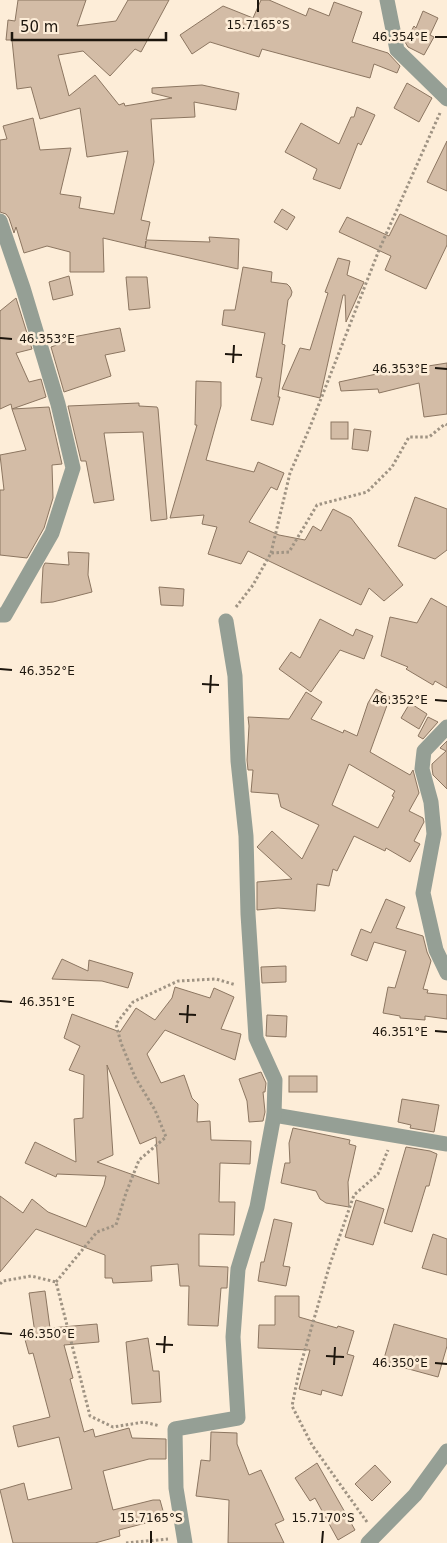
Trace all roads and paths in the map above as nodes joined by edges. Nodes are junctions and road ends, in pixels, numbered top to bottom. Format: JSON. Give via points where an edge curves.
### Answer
{"nodes":[{"id":1,"x":387,"y":0,"type":"edge"},
{"id":2,"x":447,"y":99,"type":"edge"},
{"id":3,"x":0,"y":221,"type":"edge"},
{"id":4,"x":447,"y":424,"type":"edge"},
{"id":5,"x":271,"y":553,"type":"junction"},
{"id":6,"x":0,"y":615,"type":"edge"},
{"id":7,"x":226,"y":621,"type":"joint"},
{"id":8,"x":447,"y":727,"type":"edge"},
{"id":9,"x":447,"y":973,"type":"edge"},
{"id":10,"x":253,"y":991,"type":"junction"},
{"id":11,"x":274,"y":1115,"type":"junction"},
{"id":12,"x":393,"y":1135,"type":"junction"},
{"id":13,"x":447,"y":1144,"type":"edge"},
{"id":14,"x":56,"y":1282,"type":"junction"},
{"id":15,"x":0,"y":1284,"type":"edge"},
{"id":16,"x":175,"y":1429,"type":"junction"},
{"id":17,"x":447,"y":1451,"type":"edge"},
{"id":18,"x":373,"y":1539,"type":"edge"},
{"id":19,"x":184,"y":1540,"type":"edge"},
{"id":20,"x":126,"y":1543,"type":"edge"}],
"edges":[{"from":1,"to":2,"type":"street","via":[[397,50]]},
{"from":2,"to":5,"type":"path","via":[[379,250],[290,473]]},
{"from":3,"to":6,"type":"street","via":[[58,404],[73,468],[52,533],[4,615]]},
{"from":4,"to":5,"type":"path","via":[[429,437],[409,437],[392,467],[367,492],[317,505],[289,552]]},
{"from":5,"to":7,"type":"path","via":[[253,585]]},
{"from":7,"to":10,"type":"street","via":[[235,676]]},
{"from":8,"to":9,"type":"street","via":[[424,751],[422,769],[431,802],[434,834],[423,893],[436,950]]},
{"from":10,"to":11,"type":"street","via":[[256,1038],[275,1080]]},
{"from":10,"to":14,"type":"path","via":[[216,979],[178,981],[133,1002],[116,1024],[135,1077],[155,1110],[166,1137],[139,1160],[116,1225],[97,1232]]},
{"from":11,"to":12,"type":"street"},
{"from":11,"to":16,"type":"street","via":[[257,1207],[238,1269],[233,1337],[238,1418]]},
{"from":12,"to":13,"type":"street"},
{"from":12,"to":18,"type":"path","via":[[378,1174],[354,1195],[330,1264],[292,1406],[312,1446]]},
{"from":14,"to":15,"type":"path","via":[[31,1276],[2,1280]]},
{"from":14,"to":16,"type":"path","via":[[90,1416],[114,1427],[144,1422]]},
{"from":16,"to":19,"type":"street","via":[[176,1488]]},
{"from":17,"to":18,"type":"street","via":[[416,1496]]},
{"from":19,"to":20,"type":"path"}]}
